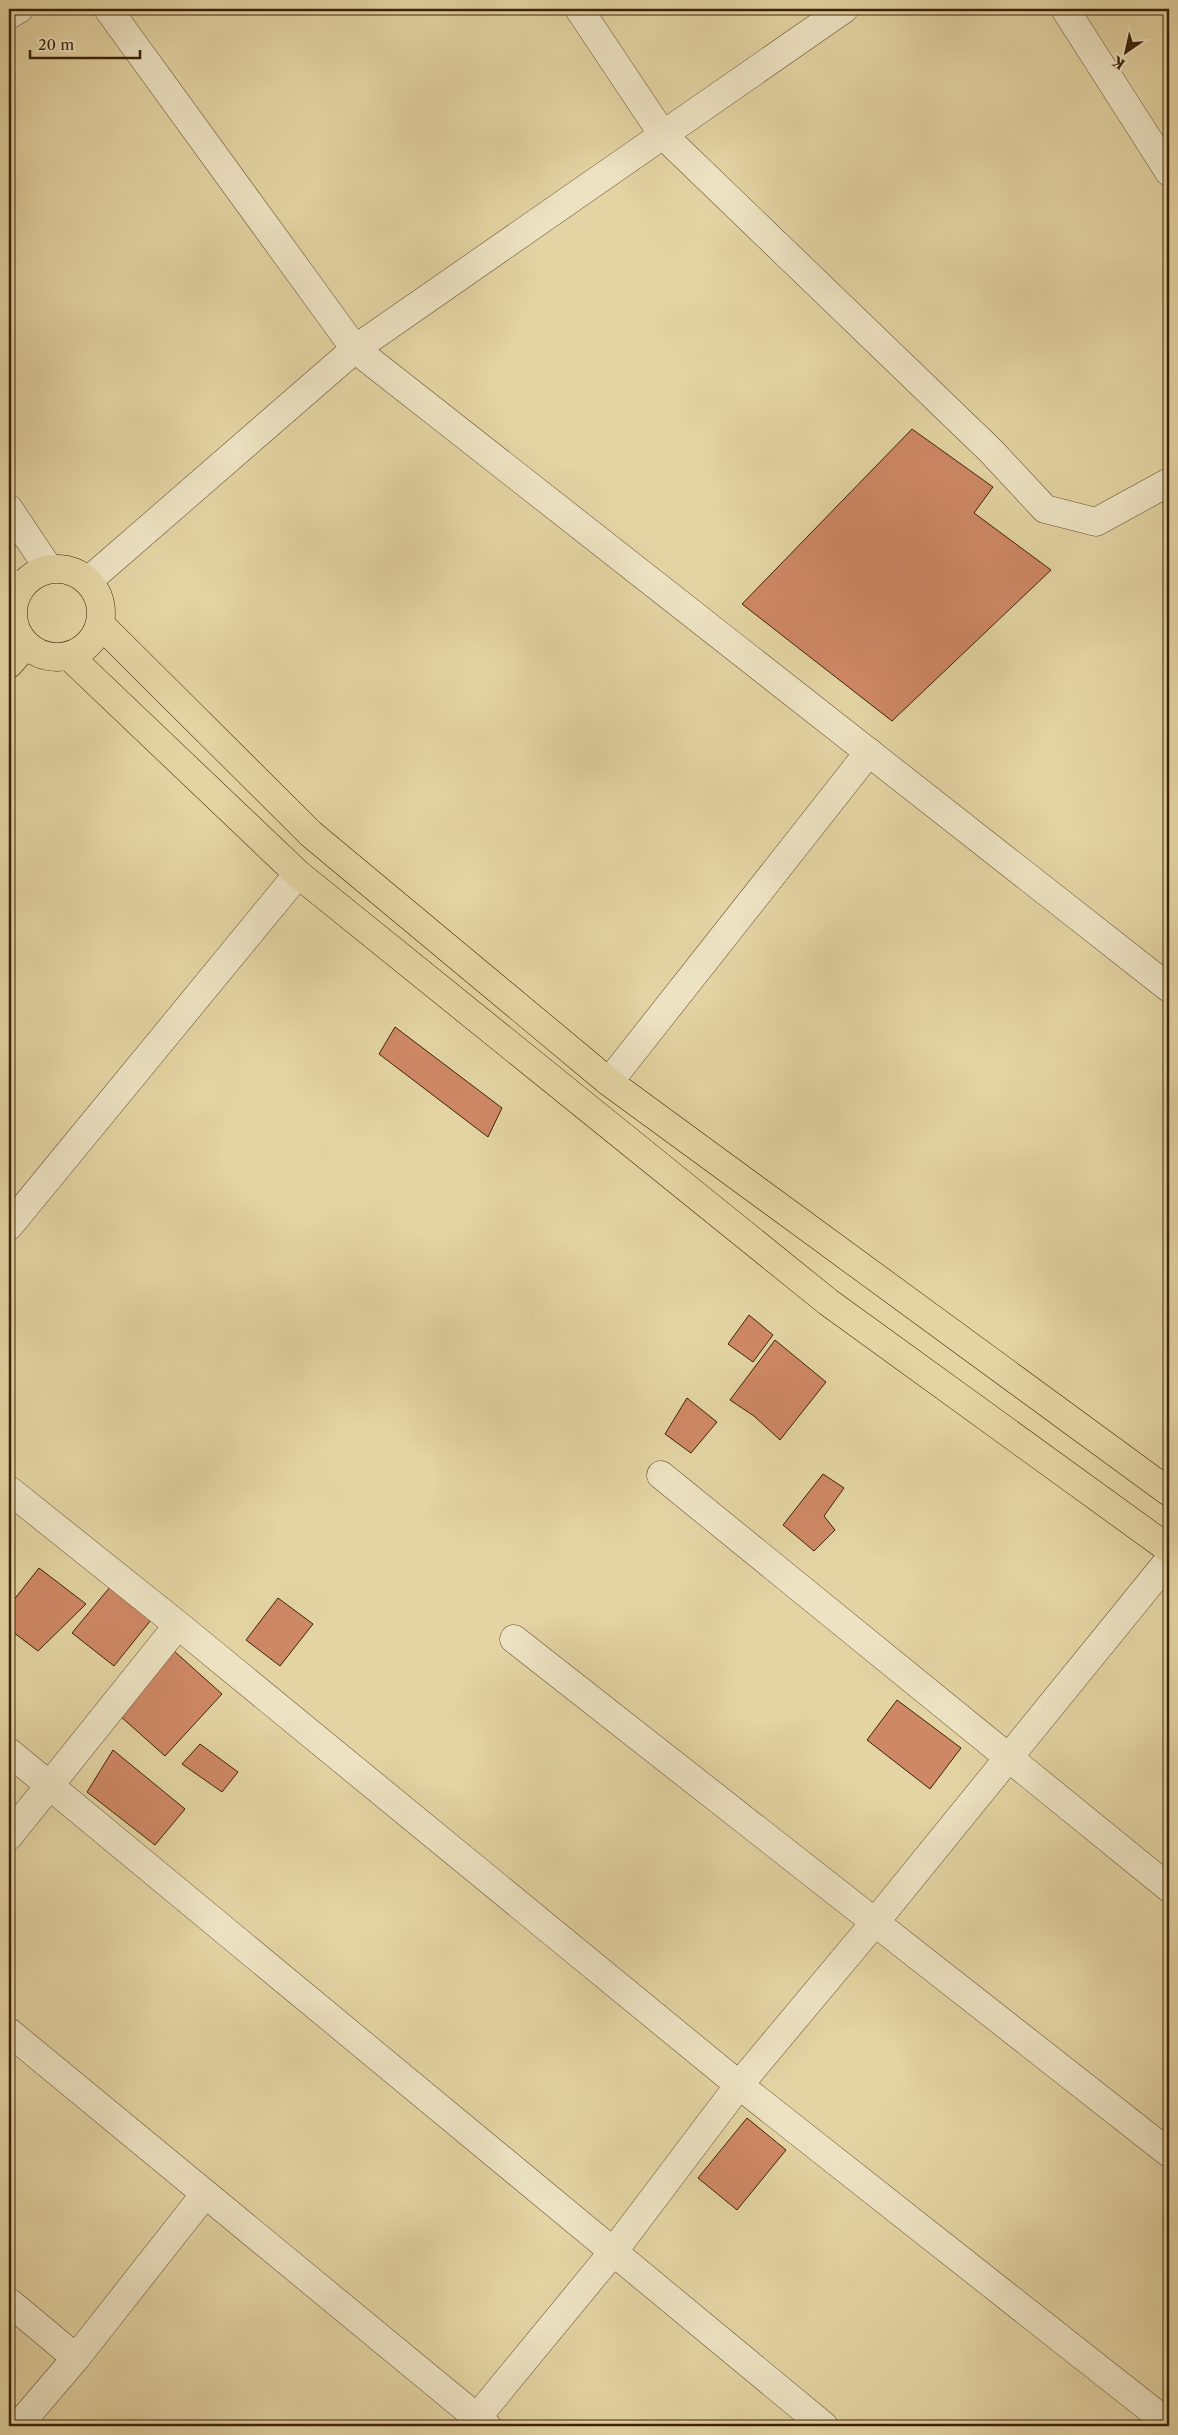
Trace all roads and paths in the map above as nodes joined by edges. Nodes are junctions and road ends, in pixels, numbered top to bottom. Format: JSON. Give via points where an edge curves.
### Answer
{"nodes":[{"id":1,"x":19,"y":9,"type":"edge"},
{"id":2,"x":108,"y":9,"type":"edge"},
{"id":3,"x":579,"y":9,"type":"edge"},
{"id":4,"x":844,"y":9,"type":"edge"},
{"id":5,"x":1065,"y":9,"type":"edge"},
{"id":6,"x":9,"y":15,"type":"edge"},
{"id":7,"x":663,"y":134,"type":"junction"},
{"id":8,"x":1169,"y":172,"type":"edge"},
{"id":9,"x":355,"y":349,"type":"junction"},
{"id":10,"x":1169,"y":482,"type":"edge"},
{"id":11,"x":9,"y":509,"type":"edge"},
{"id":12,"x":49,"y":569,"type":"junction"},
{"id":13,"x":88,"y":581,"type":"junction"},
{"id":14,"x":13,"y":588,"type":"edge"},
{"id":15,"x":100,"y":624,"type":"junction"},
{"id":16,"x":17,"y":654,"type":"edge"},
{"id":17,"x":69,"y":656,"type":"junction"},
{"id":18,"x":869,"y":752,"type":"junction"},
{"id":19,"x":298,"y":874,"type":"junction"},
{"id":20,"x":1169,"y":988,"type":"edge"},
{"id":21,"x":609,"y":1082,"type":"junction"},
{"id":22,"x":9,"y":1226,"type":"edge"},
{"id":23,"x":661,"y":1476,"type":"dead end"},
{"id":24,"x":9,"y":1490,"type":"edge"},
{"id":25,"x":1169,"y":1492,"type":"edge"},
{"id":26,"x":1169,"y":1549,"type":"edge"},
{"id":27,"x":1169,"y":1560,"type":"edge"},
{"id":28,"x":178,"y":1625,"type":"junction"},
{"id":29,"x":514,"y":1639,"type":"dead end"},
{"id":30,"x":9,"y":1752,"type":"edge"},
{"id":31,"x":1010,"y":1757,"type":"junction"},
{"id":32,"x":50,"y":1785,"type":"junction"},
{"id":33,"x":9,"y":1836,"type":"edge"},
{"id":34,"x":1169,"y":1888,"type":"edge"},
{"id":35,"x":876,"y":1922,"type":"junction"},
{"id":36,"x":9,"y":2032,"type":"edge"},
{"id":37,"x":739,"y":2085,"type":"junction"},
{"id":38,"x":1169,"y":2154,"type":"edge"},
{"id":39,"x":205,"y":2194,"type":"junction"},
{"id":40,"x":613,"y":2252,"type":"junction"},
{"id":41,"x":9,"y":2302,"type":"edge"},
{"id":42,"x":76,"y":2358,"type":"junction"},
{"id":43,"x":478,"y":2423,"type":"edge"},
{"id":44,"x":1169,"y":2424,"type":"edge"},
{"id":45,"x":18,"y":2426,"type":"edge"},
{"id":46,"x":824,"y":2426,"type":"edge"}],
"edges":[{"from":1,"to":6,"type":"street"},
{"from":2,"to":9,"type":"street"},
{"from":3,"to":7,"type":"street"},
{"from":4,"to":7,"type":"street"},
{"from":5,"to":8,"type":"street"},
{"from":7,"to":9,"type":"street"},
{"from":7,"to":10,"type":"street","via":[[991,451],[1045,509],[1096,522]]},
{"from":9,"to":13,"type":"street"},
{"from":9,"to":18,"type":"street"},
{"from":11,"to":12,"type":"street"},
{"from":12,"to":13,"type":"main road","via":[[77,573]]},
{"from":12,"to":14,"type":"main road"},
{"from":13,"to":15,"type":"main road","via":[[101,608]]},
{"from":14,"to":16,"type":"main road"},
{"from":15,"to":17,"type":"main road","via":[[94,638]]},
{"from":15,"to":21,"type":"main road","via":[[311,834]]},
{"from":16,"to":17,"type":"main road"},
{"from":17,"to":19,"type":"main road"},
{"from":18,"to":20,"type":"street"},
{"from":18,"to":21,"type":"street"},
{"from":19,"to":22,"type":"street"},
{"from":19,"to":26,"type":"main road","via":[[835,1307]]},
{"from":21,"to":25,"type":"main road"},
{"from":23,"to":31,"type":"street"},
{"from":24,"to":28,"type":"street"},
{"from":27,"to":31,"type":"street"},
{"from":28,"to":32,"type":"street"},
{"from":28,"to":37,"type":"street"},
{"from":29,"to":35,"type":"street"},
{"from":30,"to":32,"type":"street"},
{"from":31,"to":34,"type":"street"},
{"from":31,"to":35,"type":"street"},
{"from":32,"to":33,"type":"street"},
{"from":32,"to":40,"type":"street"},
{"from":35,"to":37,"type":"street"},
{"from":35,"to":38,"type":"street"},
{"from":36,"to":39,"type":"street"},
{"from":37,"to":40,"type":"street"},
{"from":37,"to":44,"type":"street"},
{"from":39,"to":42,"type":"street"},
{"from":39,"to":43,"type":"street"},
{"from":40,"to":43,"type":"street"},
{"from":40,"to":46,"type":"street"},
{"from":41,"to":42,"type":"street"},
{"from":42,"to":45,"type":"street"}]}
